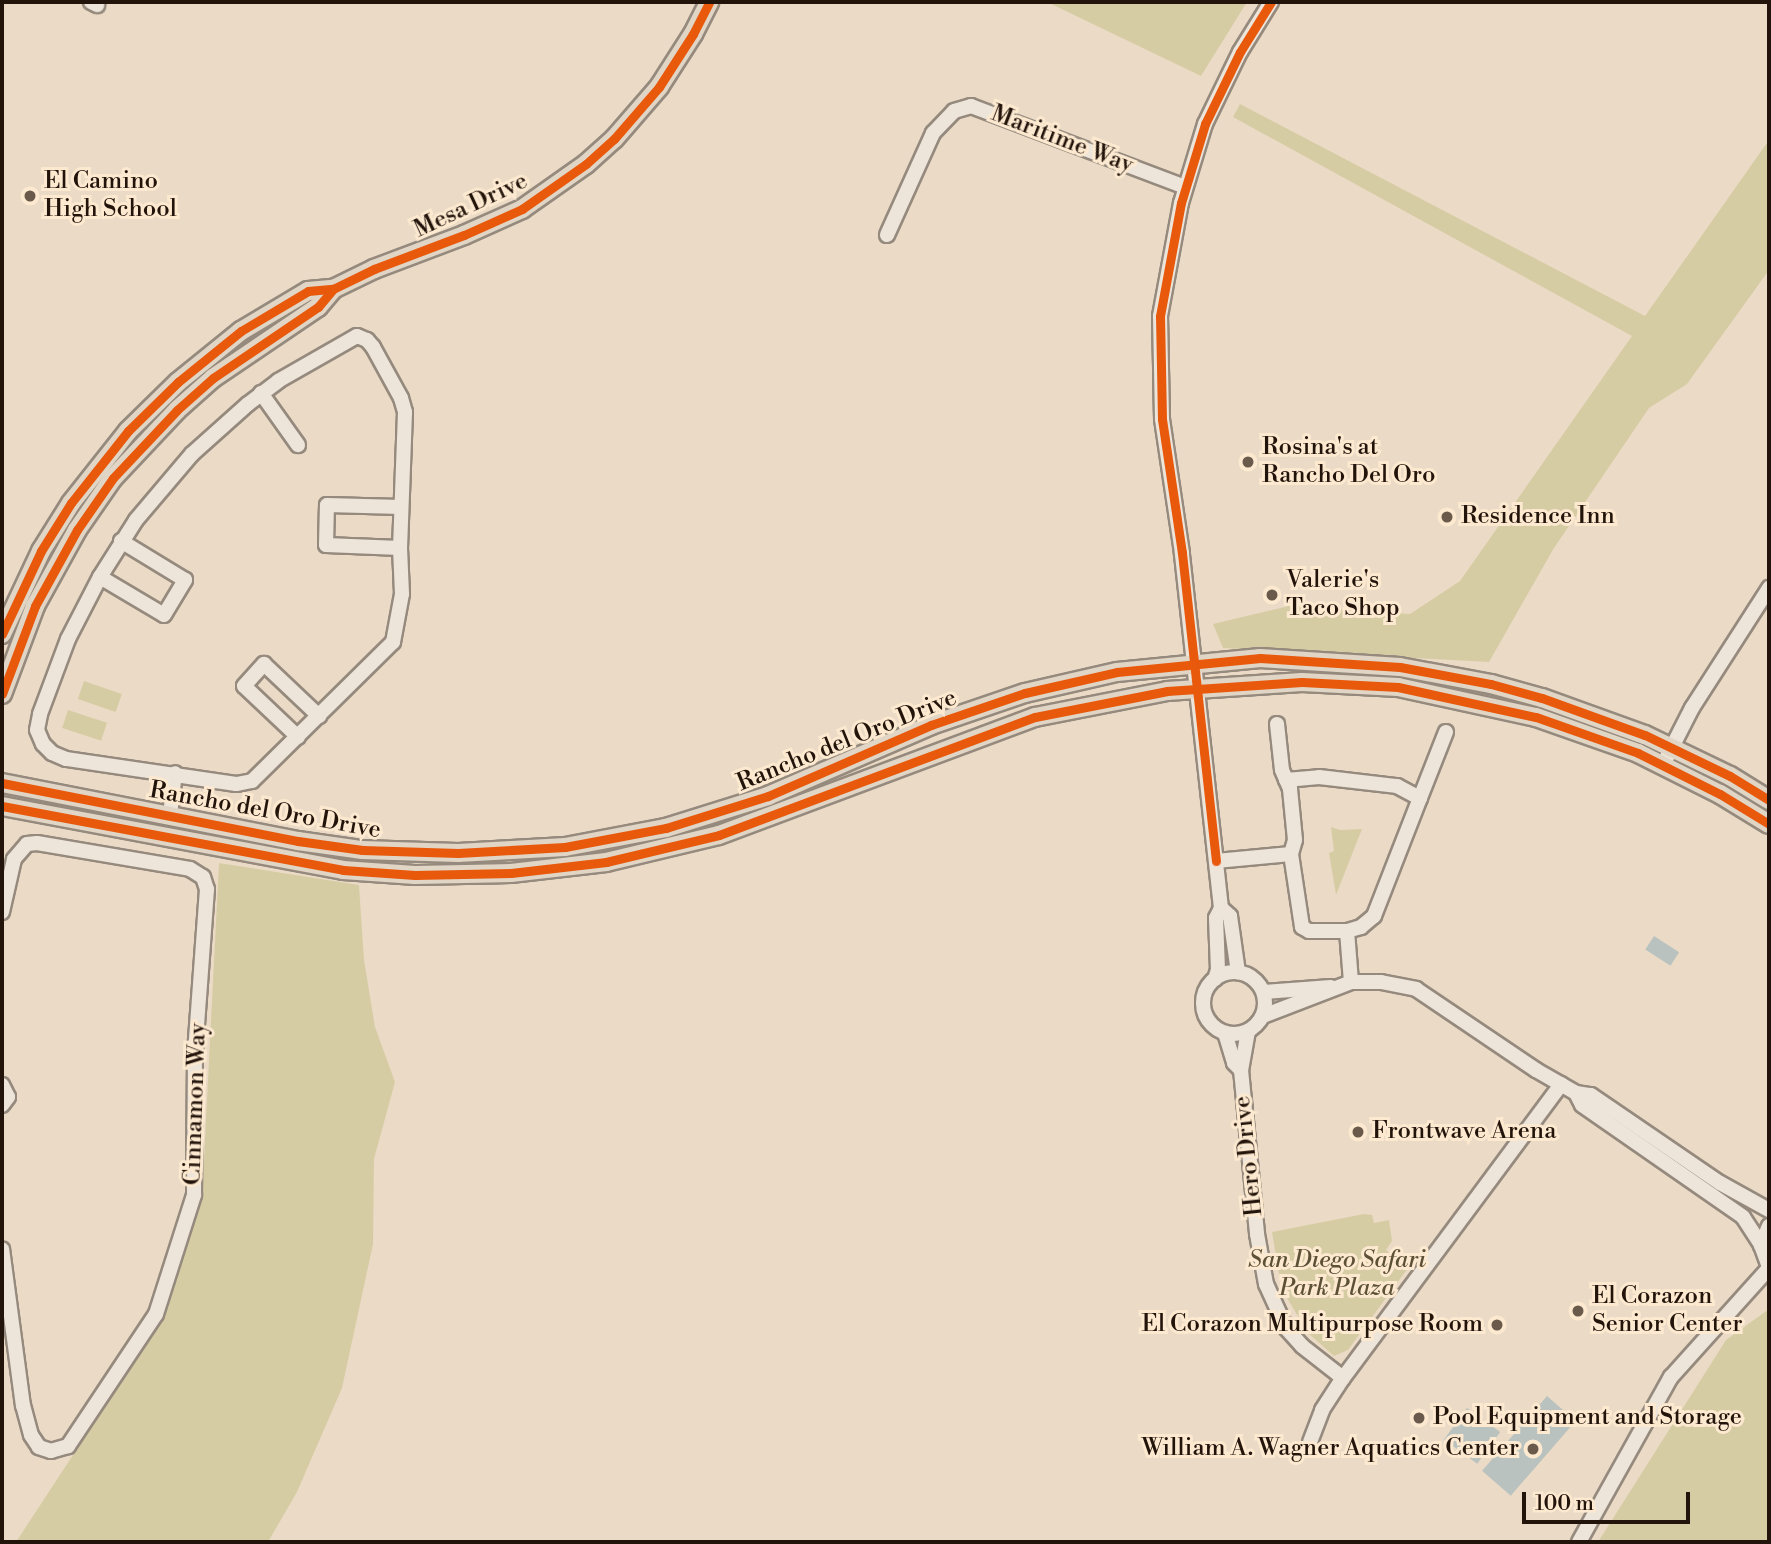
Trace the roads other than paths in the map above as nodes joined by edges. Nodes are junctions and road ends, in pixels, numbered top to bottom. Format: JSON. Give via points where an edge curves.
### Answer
{"nodes":[{"id":1,"x":709,"y":2,"type":"edge"},
{"id":2,"x":1271,"y":2,"type":"edge"},
{"id":3,"x":1185,"y":187,"type":"junction"},
{"id":4,"x":887,"y":235,"type":"dead end"},
{"id":5,"x":333,"y":289,"type":"junction"},
{"id":6,"x":261,"y":393,"type":"junction"},
{"id":7,"x":298,"y":445,"type":"dead end"},
{"id":8,"x":401,"y":507,"type":"junction"},
{"id":9,"x":121,"y":541,"type":"junction"},
{"id":10,"x":400,"y":548,"type":"junction"},
{"id":11,"x":100,"y":577,"type":"junction"},
{"id":12,"x":1769,"y":588,"type":"edge"},
{"id":13,"x":2,"y":634,"type":"edge"},
{"id":14,"x":1194,"y":662,"type":"junction"},
{"id":15,"x":1197,"y":688,"type":"junction"},
{"id":16,"x":2,"y":694,"type":"edge"},
{"id":17,"x":319,"y":716,"type":"junction"},
{"id":18,"x":1277,"y":724,"type":"dead end"},
{"id":19,"x":1446,"y":733,"type":"dead end"},
{"id":20,"x":298,"y":737,"type":"junction"},
{"id":21,"x":1671,"y":747,"type":"junction"},
{"id":22,"x":1663,"y":764,"type":"junction"},
{"id":23,"x":175,"y":773,"type":"junction"},
{"id":24,"x":1286,"y":780,"type":"junction"},
{"id":25,"x":2,"y":783,"type":"edge"},
{"id":26,"x":1420,"y":798,"type":"junction"},
{"id":27,"x":1769,"y":800,"type":"edge"},
{"id":28,"x":2,"y":806,"type":"edge"},
{"id":29,"x":170,"y":815,"type":"junction"},
{"id":30,"x":1769,"y":824,"type":"edge"},
{"id":31,"x":119,"y":827,"type":"junction"},
{"id":32,"x":247,"y":831,"type":"junction"},
{"id":33,"x":169,"y":836,"type":"junction"},
{"id":34,"x":1291,"y":854,"type":"junction"},
{"id":35,"x":1216,"y":861,"type":"junction"},
{"id":36,"x":1221,"y":908,"type":"junction"},
{"id":37,"x":2,"y":912,"type":"edge"},
{"id":38,"x":1348,"y":931,"type":"junction"},
{"id":39,"x":1238,"y":972,"type":"junction"},
{"id":40,"x":1215,"y":979,"type":"junction"},
{"id":41,"x":1346,"y":985,"type":"junction"},
{"id":42,"x":1264,"y":992,"type":"junction"},
{"id":43,"x":1263,"y":1016,"type":"junction"},
{"id":44,"x":1248,"y":1031,"type":"junction"},
{"id":45,"x":1225,"y":1033,"type":"junction"},
{"id":46,"x":1241,"y":1070,"type":"junction"},
{"id":47,"x":1561,"y":1084,"type":"junction"},
{"id":48,"x":2,"y":1085,"type":"edge"},
{"id":49,"x":1576,"y":1093,"type":"junction"},
{"id":50,"x":2,"y":1105,"type":"edge"},
{"id":51,"x":1769,"y":1210,"type":"edge"},
{"id":52,"x":1769,"y":1226,"type":"edge"},
{"id":53,"x":1761,"y":1245,"type":"junction"},
{"id":54,"x":2,"y":1248,"type":"edge"},
{"id":55,"x":1769,"y":1268,"type":"edge"},
{"id":56,"x":1343,"y":1378,"type":"junction"},
{"id":57,"x":1310,"y":1443,"type":"dead end"},
{"id":58,"x":1579,"y":1542,"type":"edge"}],
"edges":[{"from":1,"to":5,"type":"main road","name":"Mesa Drive","via":[[659,87],[586,164],[522,209]]},
{"from":2,"to":3,"type":"street","via":[[1217,99]]},
{"from":3,"to":4,"type":"street","name":"Maritime Way","via":[[971,106],[954,111],[933,134]]},
{"from":3,"to":14,"type":"street","via":[[1160,316],[1159,358]]},
{"from":5,"to":13,"type":"main road","name":"Mesa Drive","via":[[308,291],[241,331],[144,414],[71,503],[41,551]]},
{"from":5,"to":16,"type":"main road","name":"Mesa Drive","via":[[318,307],[213,378],[113,478],[77,530],[35,606]]},
{"from":6,"to":7,"type":"street"},
{"from":6,"to":8,"type":"street","via":[[348,338],[367,340],[405,412]]},
{"from":6,"to":9,"type":"street","via":[[192,454]]},
{"from":8,"to":10,"type":"street"},
{"from":8,"to":10,"type":"street","via":[[327,505],[326,545]]},
{"from":9,"to":11,"type":"street"},
{"from":9,"to":11,"type":"street","via":[[185,580],[164,615]]},
{"from":10,"to":17,"type":"street","via":[[402,594],[393,642]]},
{"from":11,"to":23,"type":"street","via":[[68,639],[37,730],[52,753],[66,759]]},
{"from":12,"to":21,"type":"street"},
{"from":14,"to":15,"type":"street"},
{"from":14,"to":21,"type":"main road","name":"Rancho del Oro Drive","via":[[1310,659],[1437,673],[1579,709]]},
{"from":14,"to":32,"type":"main road","name":"Rancho del Oro Drive","via":[[1117,672],[998,701],[768,796],[666,828],[611,839],[504,852],[417,853],[362,850]]},
{"from":15,"to":22,"type":"main road","name":"Rancho del Oro Drive","via":[[1351,683],[1433,693],[1536,717]]},
{"from":15,"to":33,"type":"main road","name":"Rancho del Oro Drive","via":[[1035,717],[719,835],[575,867],[415,876],[307,864]]},
{"from":15,"to":35,"type":"street"},
{"from":17,"to":20,"type":"street"},
{"from":17,"to":20,"type":"street","via":[[264,664],[244,685]]},
{"from":18,"to":24,"type":"street"},
{"from":19,"to":26,"type":"street"},
{"from":20,"to":23,"type":"street","via":[[252,781],[236,784]]},
{"from":21,"to":22,"type":"street"},
{"from":21,"to":27,"type":"main road","name":"Rancho del Oro Drive"},
{"from":22,"to":30,"type":"main road","name":"Rancho del Oro Drive"},
{"from":23,"to":29,"type":"street"},
{"from":24,"to":26,"type":"street","via":[[1319,778],[1397,786]]},
{"from":24,"to":34,"type":"street","via":[[1295,840]]},
{"from":25,"to":29,"type":"main road","name":"Rancho del Oro Drive"},
{"from":26,"to":38,"type":"street","via":[[1374,916]]},
{"from":28,"to":31,"type":"main road","name":"Rancho del Oro Drive"},
{"from":29,"to":31,"type":"main road","via":[[156,824]]},
{"from":29,"to":32,"type":"main road","name":"Rancho del Oro Drive"},
{"from":31,"to":33,"type":"main road","name":"Rancho del Oro Drive"},
{"from":32,"to":33,"type":"main road","via":[[184,827],[172,830]]},
{"from":34,"to":35,"type":"street"},
{"from":34,"to":38,"type":"street","via":[[1302,927]]},
{"from":35,"to":36,"type":"street"},
{"from":36,"to":39,"type":"street","via":[[1230,916]]},
{"from":36,"to":40,"type":"street","via":[[1216,918]]},
{"from":37,"to":54,"type":"street","name":"Cinnamon Way","via":[[14,859],[27,844],[190,869],[204,877],[207,889],[195,1053],[194,1195],[156,1314],[68,1446],[51,1451],[35,1441],[23,1405]]},
{"from":38,"to":41,"type":"street"},
{"from":39,"to":40,"type":"street"},
{"from":39,"to":42,"type":"street","via":[[1254,979]]},
{"from":40,"to":45,"type":"street","via":[[1205,994],[1204,1011]]},
{"from":41,"to":42,"type":"street"},
{"from":41,"to":43,"type":"street"},
{"from":41,"to":47,"type":"street","via":[[1381,982],[1416,989]]},
{"from":42,"to":43,"type":"street"},
{"from":43,"to":44,"type":"street"},
{"from":44,"to":45,"type":"street"},
{"from":44,"to":46,"type":"street","name":"Hero Drive"},
{"from":45,"to":46,"type":"street","name":"Hero Drive","via":[[1234,1063]]},
{"from":46,"to":56,"type":"street","name":"Hero Drive","via":[[1257,1234],[1272,1303],[1302,1346]]},
{"from":47,"to":49,"type":"street"},
{"from":47,"to":56,"type":"street"},
{"from":48,"to":50,"type":"street","via":[[8,1097]]},
{"from":49,"to":51,"type":"street","via":[[1591,1095],[1720,1183]]},
{"from":49,"to":53,"type":"street","via":[[1582,1105],[1742,1217]]},
{"from":52,"to":53,"type":"street"},
{"from":53,"to":55,"type":"street"},
{"from":55,"to":58,"type":"street","via":[[1671,1377]]},
{"from":56,"to":57,"type":"street","via":[[1322,1410]]}]}
